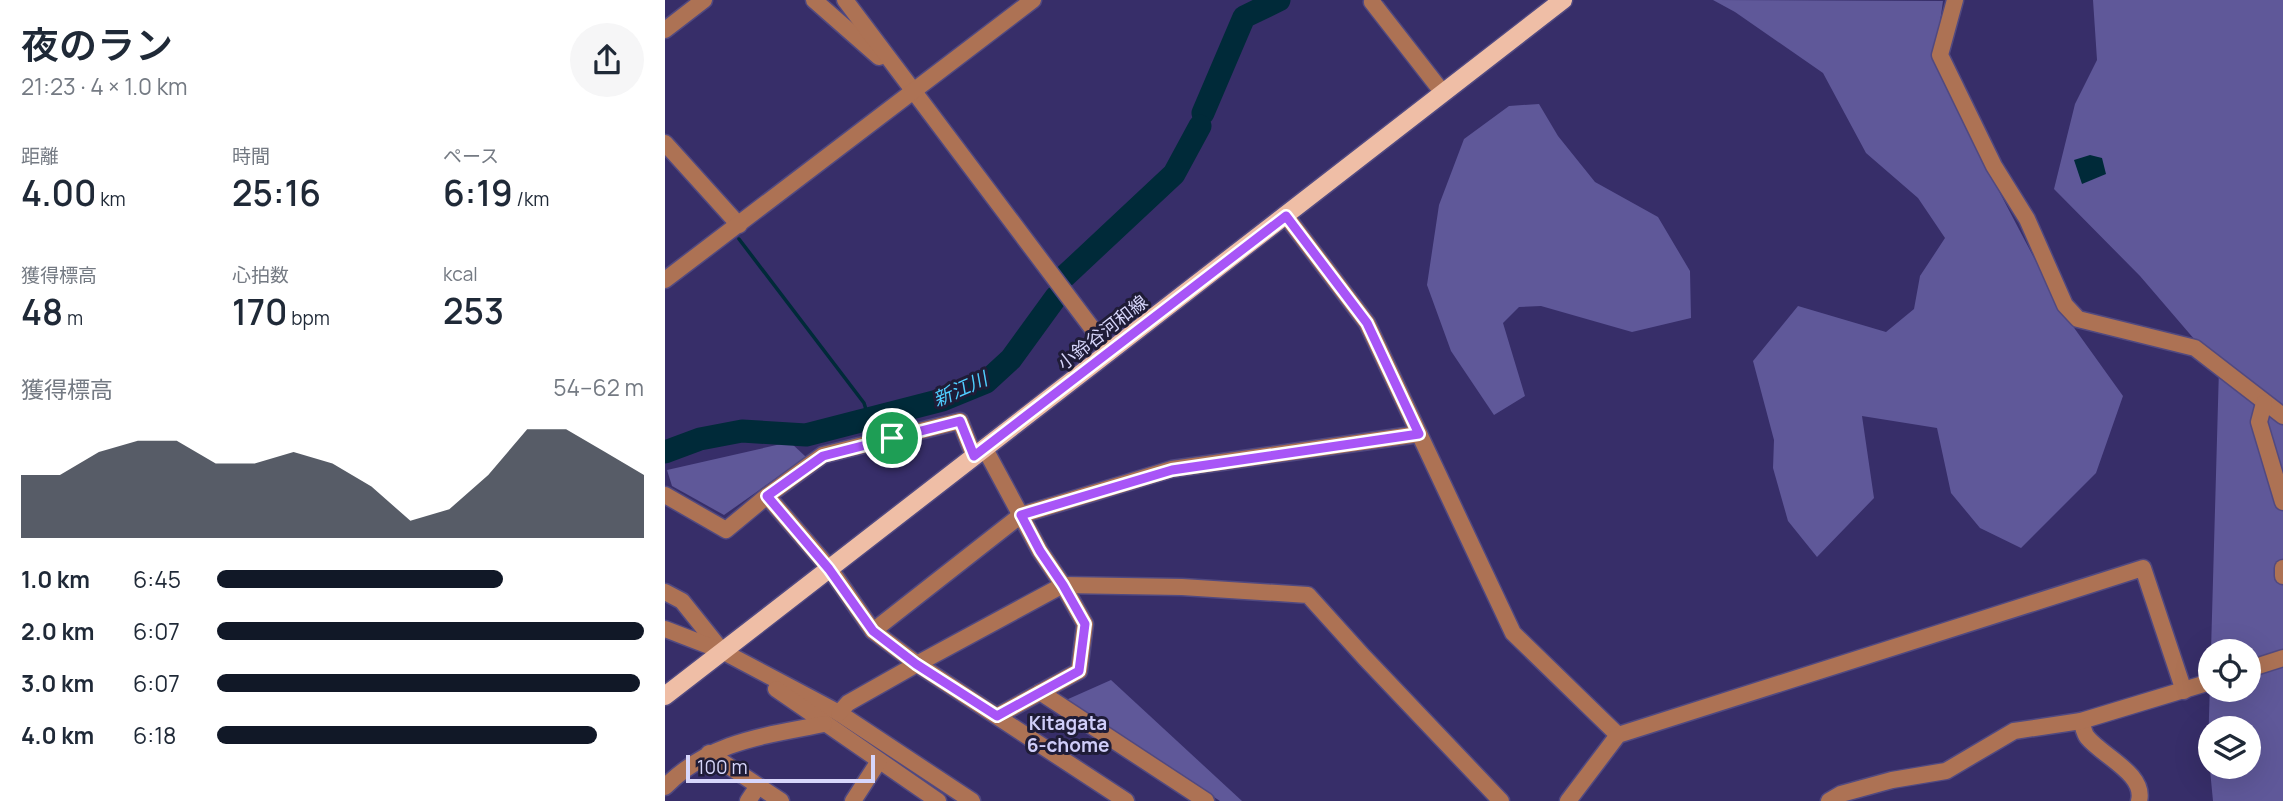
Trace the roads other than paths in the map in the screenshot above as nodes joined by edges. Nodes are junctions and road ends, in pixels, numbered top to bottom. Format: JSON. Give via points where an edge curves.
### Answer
{"nodes":[{"id":1,"x":704,"y":0,"type":"edge"},
{"id":2,"x":814,"y":0,"type":"edge"},
{"id":3,"x":845,"y":0,"type":"edge"},
{"id":4,"x":1033,"y":0,"type":"edge"},
{"id":5,"x":1373,"y":0,"type":"edge"},
{"id":6,"x":1563,"y":0,"type":"edge"},
{"id":7,"x":1955,"y":0,"type":"edge"},
{"id":8,"x":665,"y":30,"type":"edge"},
{"id":9,"x":909,"y":86,"type":"junction"},
{"id":10,"x":1443,"y":93,"type":"junction"},
{"id":11,"x":665,"y":143,"type":"edge"},
{"id":12,"x":1286,"y":216,"type":"junction"},
{"id":13,"x":739,"y":225,"type":"junction"},
{"id":14,"x":665,"y":280,"type":"edge"},
{"id":15,"x":1110,"y":352,"type":"junction"},
{"id":16,"x":2264,"y":403,"type":"junction"},
{"id":17,"x":2283,"y":416,"type":"edge"},
{"id":18,"x":1419,"y":434,"type":"junction"},
{"id":19,"x":979,"y":452,"type":"junction"},
{"id":20,"x":665,"y":495,"type":"edge"},
{"id":21,"x":767,"y":496,"type":"junction"},
{"id":22,"x":2283,"y":502,"type":"edge"},
{"id":23,"x":1021,"y":515,"type":"junction"},
{"id":24,"x":2283,"y":568,"type":"edge"},
{"id":25,"x":829,"y":569,"type":"junction"},
{"id":26,"x":2283,"y":576,"type":"edge"},
{"id":27,"x":1063,"y":585,"type":"junction"},
{"id":28,"x":665,"y":592,"type":"edge"},
{"id":29,"x":665,"y":629,"type":"edge"},
{"id":30,"x":873,"y":631,"type":"junction"},
{"id":31,"x":722,"y":651,"type":"junction"},
{"id":32,"x":2283,"y":658,"type":"edge"},
{"id":33,"x":916,"y":664,"type":"junction"},
{"id":34,"x":2261,"y":665,"type":"edge"},
{"id":35,"x":2198,"y":686,"type":"edge"},
{"id":36,"x":2184,"y":691,"type":"junction"},
{"id":37,"x":1040,"y":692,"type":"junction"},
{"id":38,"x":665,"y":696,"type":"edge"},
{"id":39,"x":839,"y":713,"type":"junction"},
{"id":40,"x":997,"y":716,"type":"junction"},
{"id":41,"x":2081,"y":721,"type":"junction"},
{"id":42,"x":824,"y":724,"type":"junction"},
{"id":43,"x":1618,"y":736,"type":"junction"},
{"id":44,"x":709,"y":753,"type":"junction"},
{"id":45,"x":879,"y":761,"type":"junction"},
{"id":46,"x":758,"y":786,"type":"junction"},
{"id":47,"x":665,"y":787,"type":"edge"},
{"id":48,"x":748,"y":801,"type":"edge"},
{"id":49,"x":782,"y":801,"type":"edge"},
{"id":50,"x":853,"y":801,"type":"edge"},
{"id":51,"x":938,"y":801,"type":"edge"},
{"id":52,"x":972,"y":801,"type":"edge"},
{"id":53,"x":1126,"y":801,"type":"edge"},
{"id":54,"x":1206,"y":801,"type":"edge"},
{"id":55,"x":1500,"y":801,"type":"edge"},
{"id":56,"x":1568,"y":801,"type":"edge"},
{"id":57,"x":1829,"y":801,"type":"edge"},
{"id":58,"x":2139,"y":801,"type":"edge"}],
"edges":[{"from":1,"to":8,"type":"street"},
{"from":2,"to":9,"type":"street"},
{"from":3,"to":9,"type":"street"},
{"from":4,"to":9,"type":"street"},
{"from":5,"to":10,"type":"street"},
{"from":6,"to":10,"type":"main road","name":"小鈴谷河和線"},
{"from":7,"to":16,"type":"street","via":[[1940,55],[1994,166],[2027,219],[2065,305],[2078,319],[2195,348]]},
{"from":9,"to":13,"type":"street"},
{"from":9,"to":15,"type":"street"},
{"from":10,"to":12,"type":"main road","name":"小鈴谷河和線"},
{"from":11,"to":13,"type":"street"},
{"from":12,"to":15,"type":"main road","name":"小鈴谷河和線"},
{"from":12,"to":18,"type":"street","via":[[1367,323]]},
{"from":13,"to":14,"type":"street"},
{"from":15,"to":19,"type":"main road","name":"小鈴谷河和線"},
{"from":16,"to":17,"type":"street"},
{"from":16,"to":22,"type":"street","via":[[2259,422]]},
{"from":18,"to":23,"type":"street","via":[[1172,470]]},
{"from":18,"to":43,"type":"street","via":[[1513,633]]},
{"from":19,"to":21,"type":"street","via":[[960,421],[823,456]]},
{"from":19,"to":23,"type":"street"},
{"from":19,"to":25,"type":"main road","name":"小鈴谷河和線"},
{"from":20,"to":21,"type":"street","via":[[726,530]]},
{"from":21,"to":25,"type":"street"},
{"from":23,"to":27,"type":"street"},
{"from":23,"to":30,"type":"street"},
{"from":24,"to":26,"type":"street"},
{"from":25,"to":30,"type":"street"},
{"from":25,"to":31,"type":"main road","name":"小鈴谷河和線"},
{"from":27,"to":33,"type":"street"},
{"from":27,"to":37,"type":"street","via":[[1085,624],[1079,671]]},
{"from":27,"to":55,"type":"street","via":[[1308,595]]},
{"from":28,"to":31,"type":"street","via":[[682,601]]},
{"from":29,"to":31,"type":"street"},
{"from":30,"to":33,"type":"street"},
{"from":31,"to":38,"type":"main road","name":"小鈴谷河和線"},
{"from":31,"to":39,"type":"street"},
{"from":31,"to":42,"type":"street"},
{"from":32,"to":34,"type":"street"},
{"from":33,"to":39,"type":"street","via":[[848,703]]},
{"from":33,"to":40,"type":"street"},
{"from":35,"to":36,"type":"street"},
{"from":36,"to":41,"type":"street"},
{"from":36,"to":43,"type":"street","via":[[2143,568]]},
{"from":37,"to":40,"type":"street"},
{"from":37,"to":54,"type":"street"},
{"from":39,"to":52,"type":"street"},
{"from":40,"to":53,"type":"street"},
{"from":41,"to":57,"type":"street","via":[[2014,731],[1946,771],[1892,780]]},
{"from":41,"to":58,"type":"street","via":[[2086,736],[2138,782]]},
{"from":42,"to":44,"type":"street","via":[[748,739]]},
{"from":42,"to":45,"type":"street"},
{"from":43,"to":56,"type":"street"},
{"from":44,"to":46,"type":"street"},
{"from":44,"to":47,"type":"street"},
{"from":45,"to":50,"type":"street"},
{"from":45,"to":51,"type":"street"},
{"from":46,"to":48,"type":"street"},
{"from":46,"to":49,"type":"street"}]}
